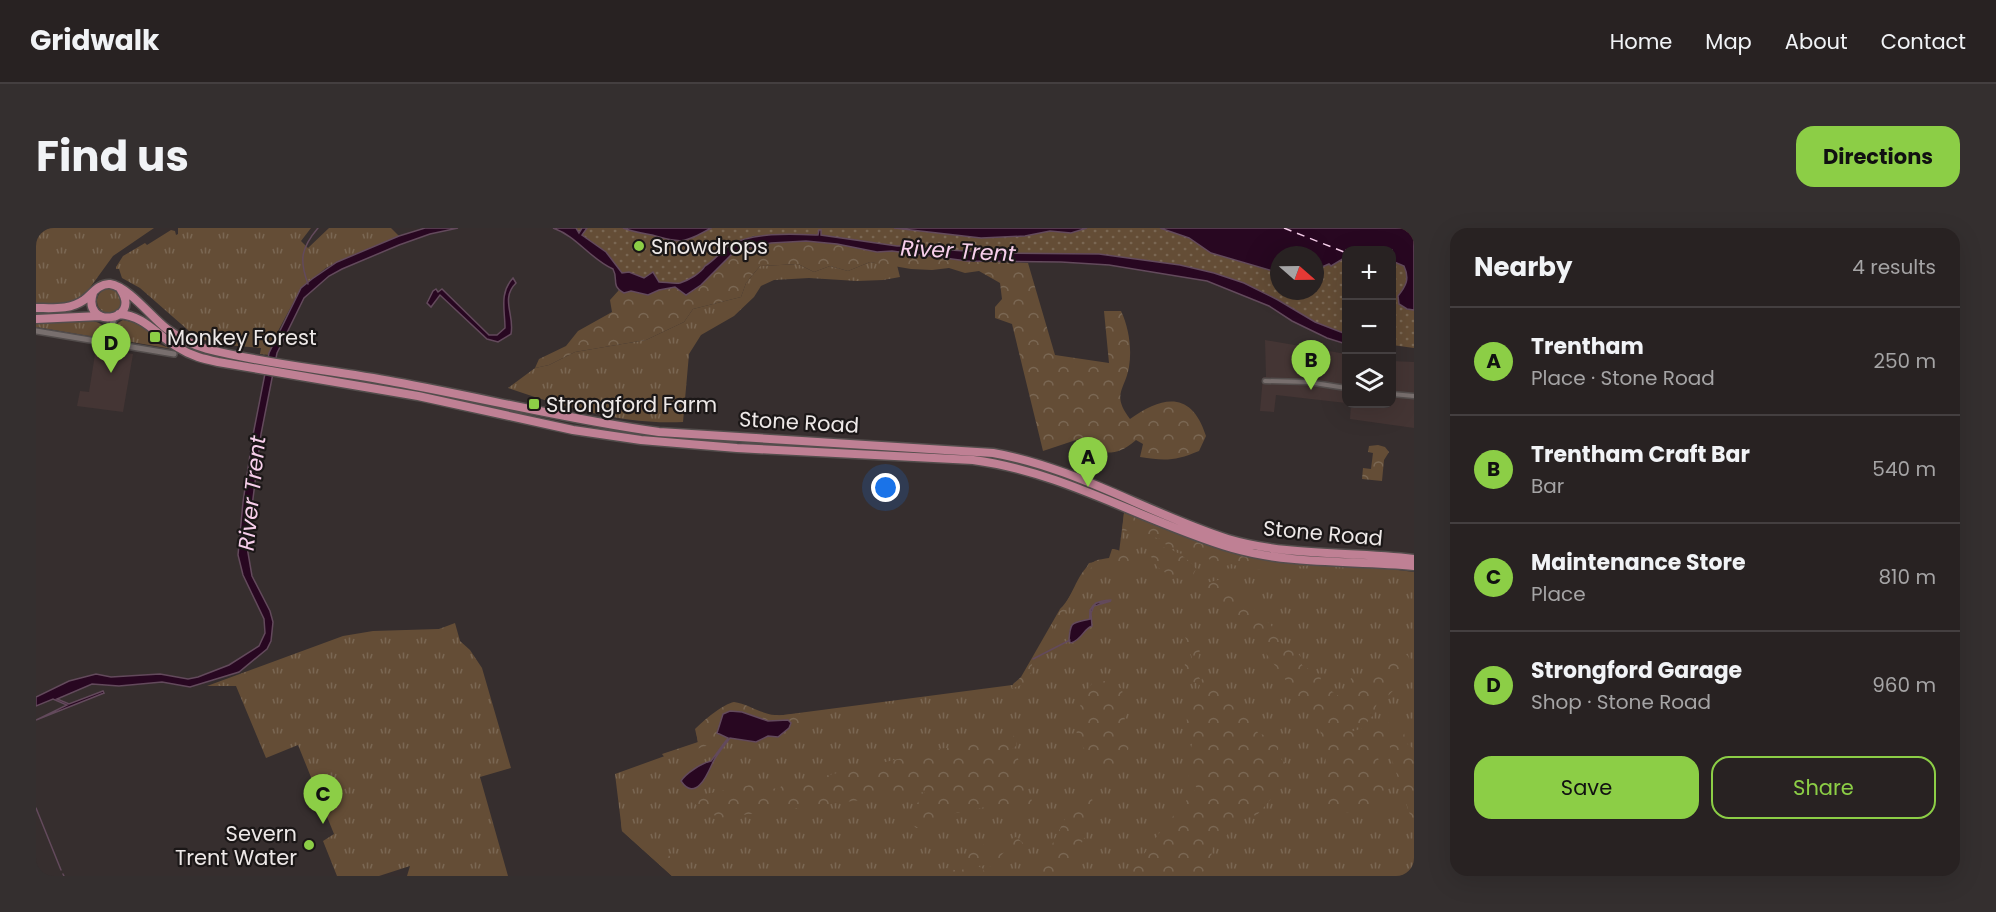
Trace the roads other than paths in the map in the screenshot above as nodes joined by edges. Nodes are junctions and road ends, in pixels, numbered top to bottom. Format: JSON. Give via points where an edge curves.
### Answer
{"nodes":[{"id":1,"x":121,"y":290,"type":"junction"},
{"id":2,"x":93,"y":293,"type":"junction"},
{"id":3,"x":36,"y":308,"type":"edge"},
{"id":4,"x":100,"y":316,"type":"junction"},
{"id":5,"x":117,"y":316,"type":"junction"},
{"id":6,"x":36,"y":319,"type":"edge"},
{"id":7,"x":36,"y":331,"type":"edge"},
{"id":8,"x":109,"y":331,"type":"junction"},
{"id":9,"x":108,"y":343,"type":"junction"},
{"id":10,"x":174,"y":354,"type":"dead end"},
{"id":11,"x":1265,"y":381,"type":"dead end"},
{"id":12,"x":1342,"y":387,"type":"edge"},
{"id":13,"x":1396,"y":394,"type":"edge"},
{"id":14,"x":1414,"y":396,"type":"edge"},
{"id":15,"x":1414,"y":559,"type":"edge"},
{"id":16,"x":1414,"y":566,"type":"edge"}],
"edges":[{"from":1,"to":2,"type":"highway","via":[[105,285]]},
{"from":1,"to":5,"type":"highway","via":[[125,303]]},
{"from":1,"to":15,"type":"highway","name":"Stone Road","via":[[166,328],[207,349],[394,382],[570,419],[659,432],[993,453],[1047,467],[1248,544],[1290,551]]},
{"from":2,"to":3,"type":"highway","via":[[72,307]]},
{"from":2,"to":4,"type":"highway","via":[[92,307]]},
{"from":4,"to":5,"type":"highway"},
{"from":4,"to":6,"type":"highway"},
{"from":4,"to":8,"type":"street"},
{"from":5,"to":8,"type":"street"},
{"from":5,"to":16,"type":"highway","name":"Stone Road","via":[[139,318],[172,344],[200,358],[418,396],[573,430],[641,441],[1005,465],[1058,480],[1233,548],[1290,558]]},
{"from":7,"to":9,"type":"street"},
{"from":8,"to":9,"type":"street"},
{"from":9,"to":10,"type":"street"},
{"from":11,"to":12,"type":"street"},
{"from":13,"to":14,"type":"street"}]}
